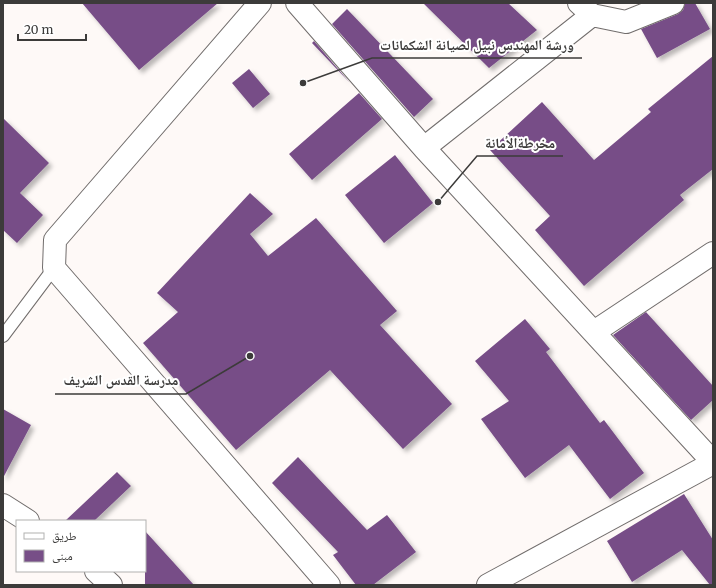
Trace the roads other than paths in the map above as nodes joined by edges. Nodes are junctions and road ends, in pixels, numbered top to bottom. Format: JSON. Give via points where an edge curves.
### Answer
{"nodes":[{"id":1,"x":260,"y":3,"type":"edge"},
{"id":2,"x":297,"y":3,"type":"edge"},
{"id":3,"x":673,"y":3,"type":"edge"},
{"id":4,"x":586,"y":9,"type":"edge"},
{"id":5,"x":424,"y":148,"type":"junction"},
{"id":6,"x":713,"y":253,"type":"edge"},
{"id":7,"x":54,"y":268,"type":"junction"},
{"id":8,"x":594,"y":332,"type":"junction"},
{"id":9,"x":3,"y":336,"type":"edge"},
{"id":10,"x":713,"y":462,"type":"edge"},
{"id":11,"x":3,"y":505,"type":"edge"},
{"id":12,"x":26,"y":520,"type":"edge"},
{"id":13,"x":97,"y":572,"type":"edge"},
{"id":14,"x":111,"y":585,"type":"edge"},
{"id":15,"x":329,"y":585,"type":"edge"},
{"id":16,"x":488,"y":585,"type":"edge"}],
"edges":[{"from":1,"to":7,"type":"street","via":[[55,240]]},
{"from":2,"to":5,"type":"street"},
{"from":3,"to":4,"type":"street","via":[[626,22]]},
{"from":4,"to":5,"type":"street"},
{"from":5,"to":8,"type":"street"},
{"from":6,"to":8,"type":"street"},
{"from":7,"to":9,"type":"lane"},
{"from":7,"to":15,"type":"street"},
{"from":8,"to":10,"type":"street"},
{"from":10,"to":16,"type":"street"},
{"from":11,"to":12,"type":"street"},
{"from":13,"to":14,"type":"street"}]}
